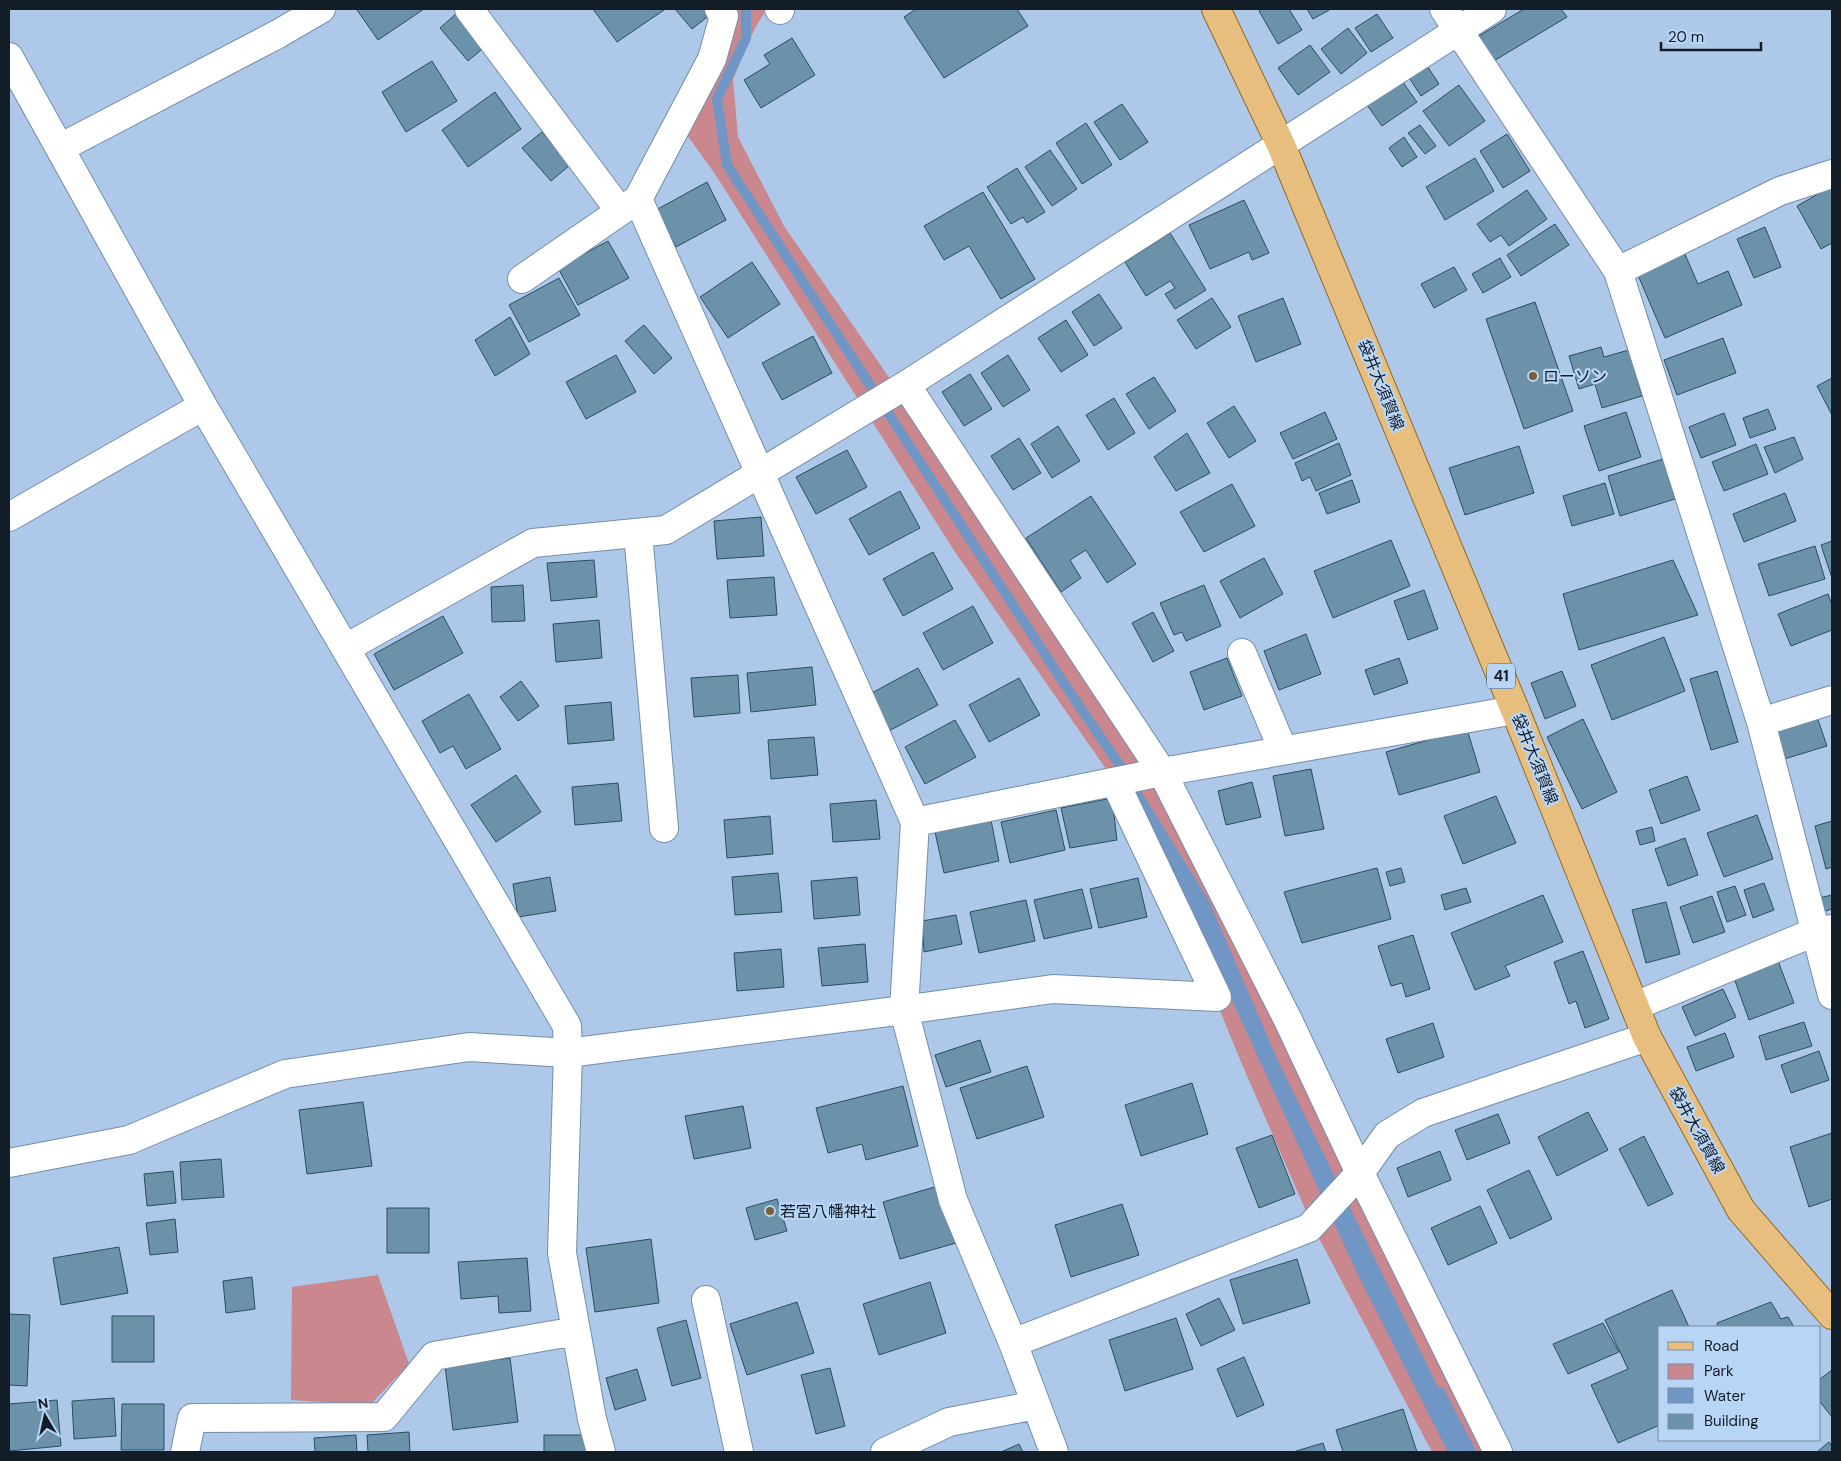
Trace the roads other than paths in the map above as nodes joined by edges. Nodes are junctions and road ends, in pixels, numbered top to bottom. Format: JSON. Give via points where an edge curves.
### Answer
{"nodes":[{"id":1,"x":322,"y":9,"type":"edge"},
{"id":2,"x":469,"y":9,"type":"edge"},
{"id":3,"x":719,"y":9,"type":"edge"},
{"id":4,"x":1216,"y":9,"type":"edge"},
{"id":5,"x":1492,"y":9,"type":"edge"},
{"id":6,"x":1451,"y":20,"type":"edge"},
{"id":7,"x":9,"y":57,"type":"edge"},
{"id":8,"x":1281,"y":145,"type":"junction"},
{"id":9,"x":60,"y":148,"type":"junction"},
{"id":10,"x":1832,"y":174,"type":"edge"},
{"id":11,"x":629,"y":205,"type":"junction"},
{"id":12,"x":1618,"y":271,"type":"junction"},
{"id":13,"x":522,"y":279,"type":"dead end"},
{"id":14,"x":906,"y":385,"type":"junction"},
{"id":15,"x":204,"y":406,"type":"junction"},
{"id":16,"x":760,"y":474,"type":"junction"},
{"id":17,"x":9,"y":518,"type":"edge"},
{"id":18,"x":638,"y":533,"type":"junction"},
{"id":19,"x":346,"y":648,"type":"junction"},
{"id":20,"x":1242,"y":654,"type":"dead end"},
{"id":21,"x":1832,"y":700,"type":"edge"},
{"id":22,"x":1515,"y":710,"type":"junction"},
{"id":23,"x":1761,"y":722,"type":"junction"},
{"id":24,"x":1283,"y":750,"type":"junction"},
{"id":25,"x":1162,"y":772,"type":"junction"},
{"id":26,"x":1115,"y":782,"type":"junction"},
{"id":27,"x":915,"y":822,"type":"junction"},
{"id":28,"x":664,"y":828,"type":"dead end"},
{"id":29,"x":1824,"y":930,"type":"edge"},
{"id":30,"x":1832,"y":995,"type":"edge"},
{"id":31,"x":1635,"y":1006,"type":"junction"},
{"id":32,"x":904,"y":1010,"type":"junction"},
{"id":33,"x":1647,"y":1037,"type":"junction"},
{"id":34,"x":568,"y":1053,"type":"junction"},
{"id":35,"x":9,"y":1163,"type":"edge"},
{"id":36,"x":1360,"y":1173,"type":"junction"},
{"id":37,"x":706,"y":1300,"type":"dead end"},
{"id":38,"x":1832,"y":1315,"type":"edge"},
{"id":39,"x":576,"y":1330,"type":"junction"},
{"id":40,"x":1013,"y":1343,"type":"junction"},
{"id":41,"x":1036,"y":1405,"type":"junction"},
{"id":42,"x":185,"y":1452,"type":"edge"},
{"id":43,"x":601,"y":1452,"type":"edge"},
{"id":44,"x":739,"y":1452,"type":"edge"},
{"id":45,"x":885,"y":1452,"type":"edge"},
{"id":46,"x":1054,"y":1452,"type":"edge"},
{"id":47,"x":1498,"y":1452,"type":"edge"}],
"edges":[{"from":1,"to":9,"type":"street"},
{"from":2,"to":11,"type":"street"},
{"from":3,"to":11,"type":"street","via":[[724,16],[712,59]]},
{"from":4,"to":8,"type":"main road","name":"袋井大須賀線","number":"41"},
{"from":5,"to":6,"type":"street"},
{"from":6,"to":8,"type":"street"},
{"from":6,"to":12,"type":"street"},
{"from":7,"to":9,"type":"street"},
{"from":8,"to":14,"type":"street"},
{"from":8,"to":22,"type":"main road","name":"袋井大須賀線","number":"41"},
{"from":9,"to":15,"type":"street"},
{"from":10,"to":12,"type":"street","via":[[1780,191]]},
{"from":11,"to":13,"type":"street"},
{"from":11,"to":16,"type":"street"},
{"from":12,"to":23,"type":"street"},
{"from":14,"to":16,"type":"street"},
{"from":14,"to":25,"type":"street"},
{"from":15,"to":17,"type":"street"},
{"from":15,"to":19,"type":"street"},
{"from":16,"to":18,"type":"street","via":[[666,530]]},
{"from":16,"to":27,"type":"street"},
{"from":18,"to":19,"type":"street","via":[[533,543]]},
{"from":18,"to":28,"type":"street"},
{"from":19,"to":34,"type":"street","via":[[567,1026]]},
{"from":20,"to":24,"type":"street"},
{"from":21,"to":23,"type":"street"},
{"from":22,"to":24,"type":"street"},
{"from":22,"to":31,"type":"main road","name":"袋井大須賀線","number":"41"},
{"from":23,"to":29,"type":"street"},
{"from":24,"to":25,"type":"street"},
{"from":25,"to":26,"type":"street"},
{"from":25,"to":36,"type":"street","via":[[1288,1020]]},
{"from":26,"to":27,"type":"street"},
{"from":26,"to":32,"type":"street","via":[[1217,998],[1053,989]]},
{"from":27,"to":32,"type":"street"},
{"from":29,"to":30,"type":"street"},
{"from":29,"to":31,"type":"street"},
{"from":31,"to":33,"type":"main road","name":"袋井大須賀線","number":"41"},
{"from":32,"to":34,"type":"street"},
{"from":32,"to":40,"type":"street","via":[[953,1200]]},
{"from":33,"to":36,"type":"street","via":[[1423,1113],[1388,1135]]},
{"from":33,"to":38,"type":"main road","name":"袋井大須賀線","number":"41","via":[[1741,1210]]},
{"from":34,"to":35,"type":"street","via":[[469,1047],[285,1074],[129,1140]]},
{"from":34,"to":39,"type":"street","via":[[562,1253]]},
{"from":36,"to":40,"type":"street","via":[[1309,1228]]},
{"from":36,"to":47,"type":"street"},
{"from":37,"to":44,"type":"street"},
{"from":39,"to":42,"type":"street","via":[[434,1356],[384,1417],[192,1418]]},
{"from":39,"to":43,"type":"street"},
{"from":40,"to":41,"type":"street"},
{"from":41,"to":45,"type":"street","via":[[949,1422]]},
{"from":41,"to":46,"type":"street"}]}
